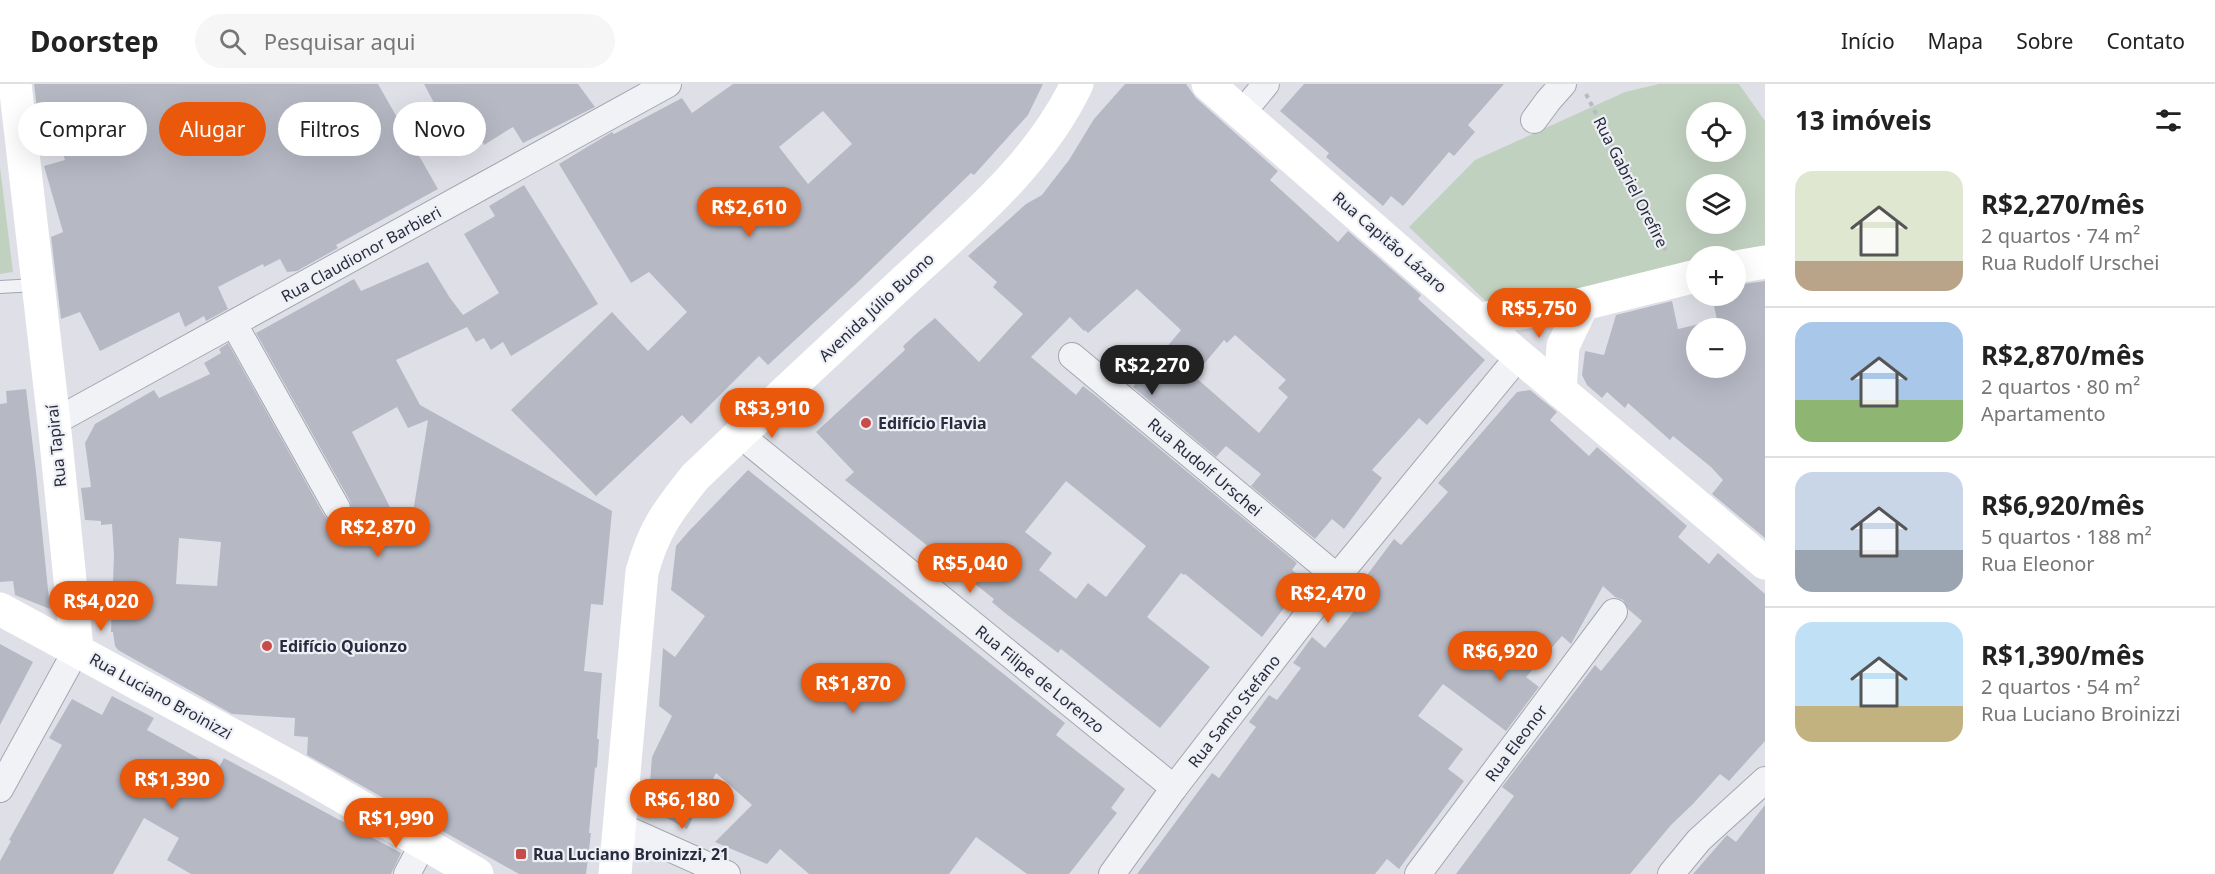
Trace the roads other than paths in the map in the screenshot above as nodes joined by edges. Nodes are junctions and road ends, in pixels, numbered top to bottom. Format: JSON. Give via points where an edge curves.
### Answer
{"nodes":[{"id":1,"x":15,"y":84,"type":"edge"},
{"id":2,"x":668,"y":84,"type":"edge"},
{"id":3,"x":1077,"y":84,"type":"edge"},
{"id":4,"x":1208,"y":84,"type":"edge"},
{"id":5,"x":1266,"y":84,"type":"edge"},
{"id":6,"x":1563,"y":84,"type":"edge"},
{"id":7,"x":1242,"y":113,"type":"junction"},
{"id":8,"x":1534,"y":120,"type":"dead end"},
{"id":9,"x":1765,"y":262,"type":"edge"},
{"id":10,"x":1746,"y":265,"type":"edge"},
{"id":11,"x":1686,"y":278,"type":"edge"},
{"id":12,"x":38,"y":285,"type":"junction"},
{"id":13,"x":0,"y":287,"type":"edge"},
{"id":14,"x":1583,"y":304,"type":"junction"},
{"id":15,"x":1479,"y":320,"type":"junction"},
{"id":16,"x":234,"y":324,"type":"junction"},
{"id":17,"x":1072,"y":356,"type":"dead end"},
{"id":18,"x":1519,"y":356,"type":"junction"},
{"id":19,"x":1560,"y":391,"type":"junction"},
{"id":20,"x":54,"y":422,"type":"junction"},
{"id":21,"x":739,"y":434,"type":"junction"},
{"id":22,"x":337,"y":508,"type":"dead end"},
{"id":23,"x":1765,"y":563,"type":"edge"},
{"id":24,"x":1337,"y":577,"type":"junction"},
{"id":25,"x":0,"y":609,"type":"edge"},
{"id":26,"x":1614,"y":612,"type":"dead end"},
{"id":27,"x":65,"y":634,"type":"junction"},
{"id":28,"x":1765,"y":780,"type":"edge"},
{"id":29,"x":1174,"y":788,"type":"junction"},
{"id":30,"x":0,"y":789,"type":"edge"},
{"id":31,"x":620,"y":826,"type":"junction"},
{"id":32,"x":423,"y":844,"type":"junction"},
{"id":33,"x":408,"y":874,"type":"edge"},
{"id":34,"x":477,"y":874,"type":"edge"},
{"id":35,"x":615,"y":874,"type":"edge"},
{"id":36,"x":727,"y":874,"type":"edge"},
{"id":37,"x":1112,"y":874,"type":"edge"},
{"id":38,"x":1418,"y":874,"type":"edge"},
{"id":39,"x":1671,"y":874,"type":"edge"}],
"edges":[{"from":1,"to":12,"type":"street","name":"Rua Tapiraí"},
{"from":2,"to":16,"type":"street","name":"Rua Claudionor Barbieri"},
{"from":3,"to":21,"type":"street","name":"Avenida Júlio Buono","via":[[1064,111],[1030,158],[967,222]]},
{"from":4,"to":7,"type":"street","name":"Rua Capitão Lázaro"},
{"from":5,"to":7,"type":"street"},
{"from":6,"to":8,"type":"street"},
{"from":7,"to":15,"type":"street","name":"Rua Capitão Lázaro"},
{"from":9,"to":10,"type":"street"},
{"from":11,"to":14,"type":"street"},
{"from":12,"to":13,"type":"lane"},
{"from":12,"to":20,"type":"street","name":"Rua Tapiraí"},
{"from":14,"to":15,"type":"street"},
{"from":14,"to":19,"type":"street","via":[[1563,346]]},
{"from":15,"to":18,"type":"street","name":"Rua Capitão Lázaro"},
{"from":16,"to":20,"type":"street","name":"Rua Claudionor Barbieri"},
{"from":16,"to":22,"type":"street"},
{"from":17,"to":24,"type":"street","name":"Rua Rudolf Urschei"},
{"from":18,"to":19,"type":"street","name":"Rua Capitão Lázaro"},
{"from":18,"to":24,"type":"street","name":"Rua Santo Stefano"},
{"from":19,"to":23,"type":"street","name":"Rua Capitão Lázaro"},
{"from":20,"to":27,"type":"street","name":"Rua Tapiraí"},
{"from":21,"to":29,"type":"street","name":"Rua Filipe de Lorenzo"},
{"from":21,"to":31,"type":"street","name":"Avenida Júlio Buono","via":[[695,477],[660,523],[650,545],[642,572]]},
{"from":24,"to":29,"type":"street","name":"Rua Santo Stefano"},
{"from":25,"to":27,"type":"street","name":"Rua Luciano Broinizzi"},
{"from":26,"to":38,"type":"street","name":"Rua Eleonor"},
{"from":27,"to":30,"type":"street"},
{"from":27,"to":32,"type":"street","name":"Rua Luciano Broinizzi"},
{"from":28,"to":39,"type":"street","via":[[1699,840]]},
{"from":29,"to":37,"type":"street","name":"Rua Santo Stefano"},
{"from":31,"to":35,"type":"street","name":"Avenida Júlio Buono"},
{"from":31,"to":36,"type":"street"},
{"from":32,"to":33,"type":"street"},
{"from":32,"to":34,"type":"street","name":"Rua Luciano Broinizzi"}]}
